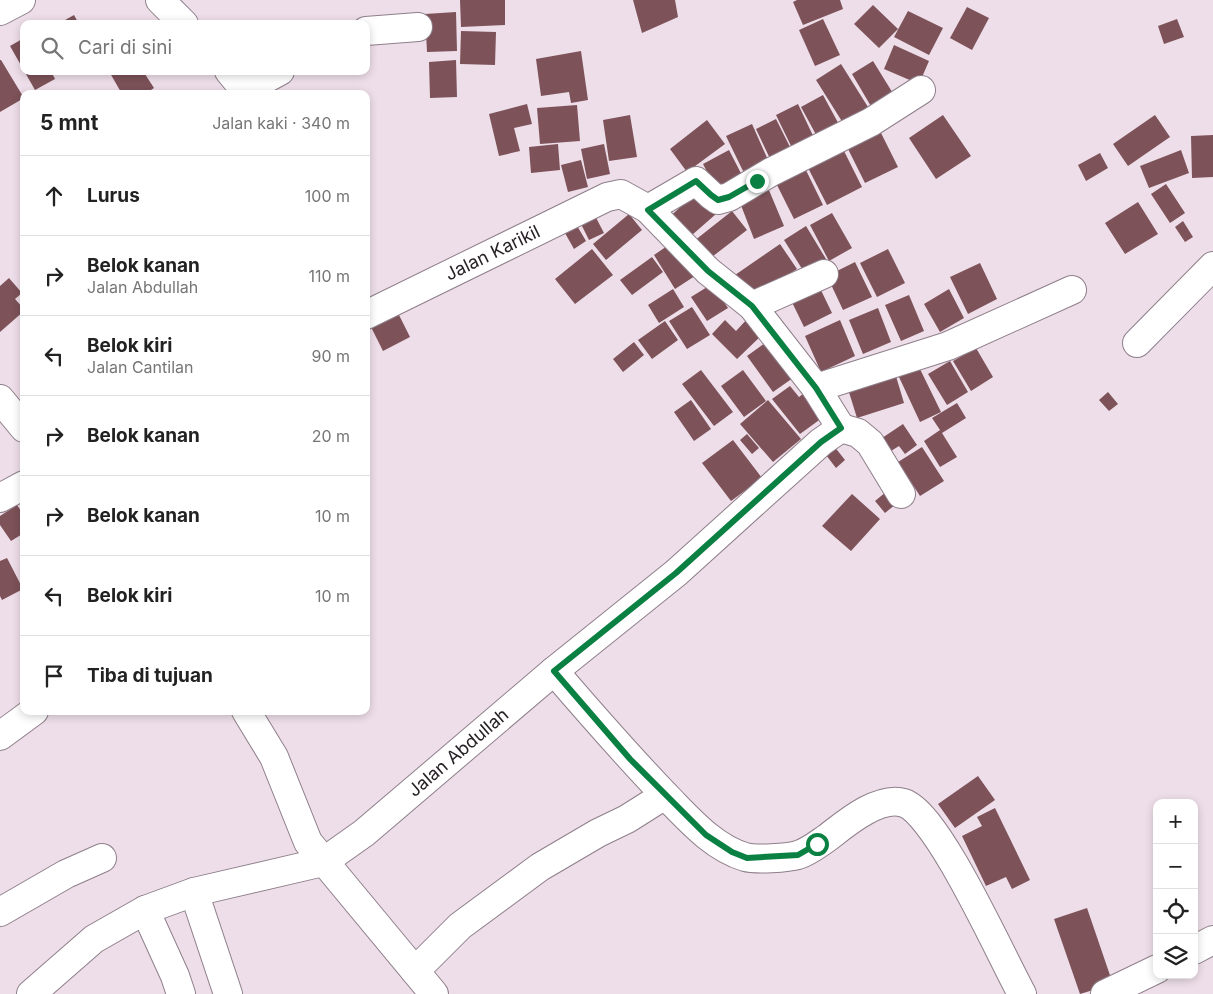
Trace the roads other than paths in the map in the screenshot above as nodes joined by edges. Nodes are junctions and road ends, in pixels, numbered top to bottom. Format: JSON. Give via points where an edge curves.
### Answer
{"nodes":[{"id":1,"x":21,"y":0,"type":"edge"},
{"id":2,"x":160,"y":0,"type":"edge"},
{"id":3,"x":0,"y":11,"type":"edge"},
{"id":4,"x":180,"y":20,"type":"edge"},
{"id":5,"x":418,"y":27,"type":"dead end"},
{"id":6,"x":370,"y":31,"type":"edge"},
{"id":7,"x":269,"y":75,"type":"edge"},
{"id":8,"x":241,"y":85,"type":"edge"},
{"id":9,"x":920,"y":90,"type":"dead end"},
{"id":10,"x":648,"y":210,"type":"junction"},
{"id":11,"x":1213,"y":266,"type":"edge"},
{"id":12,"x":824,"y":274,"type":"dead end"},
{"id":13,"x":1072,"y":290,"type":"dead end"},
{"id":14,"x":752,"y":306,"type":"junction"},
{"id":15,"x":370,"y":313,"type":"edge"},
{"id":16,"x":1136,"y":343,"type":"dead end"},
{"id":17,"x":816,"y":388,"type":"junction"},
{"id":18,"x":0,"y":399,"type":"edge"},
{"id":19,"x":20,"y":423,"type":"edge"},
{"id":20,"x":841,"y":428,"type":"junction"},
{"id":21,"x":20,"y":488,"type":"edge"},
{"id":22,"x":901,"y":494,"type":"dead end"},
{"id":23,"x":0,"y":498,"type":"edge"},
{"id":24,"x":554,"y":671,"type":"junction"},
{"id":25,"x":29,"y":715,"type":"edge"},
{"id":26,"x":248,"y":715,"type":"edge"},
{"id":27,"x":0,"y":736,"type":"edge"},
{"id":28,"x":665,"y":795,"type":"junction"},
{"id":29,"x":102,"y":858,"type":"dead end"},
{"id":30,"x":323,"y":862,"type":"junction"},
{"id":31,"x":194,"y":892,"type":"junction"},
{"id":32,"x":145,"y":910,"type":"junction"},
{"id":33,"x":0,"y":912,"type":"edge"},
{"id":34,"x":1213,"y":940,"type":"edge"},
{"id":35,"x":1198,"y":948,"type":"edge"},
{"id":36,"x":415,"y":971,"type":"junction"},
{"id":37,"x":1153,"y":971,"type":"edge"},
{"id":38,"x":35,"y":993,"type":"edge"},
{"id":39,"x":181,"y":994,"type":"edge"},
{"id":40,"x":228,"y":994,"type":"edge"},
{"id":41,"x":434,"y":994,"type":"edge"},
{"id":42,"x":1022,"y":994,"type":"edge"},
{"id":43,"x":1106,"y":994,"type":"edge"}],
"edges":[{"from":1,"to":3,"type":"street"},
{"from":2,"to":4,"type":"street"},
{"from":5,"to":6,"type":"street"},
{"from":7,"to":8,"type":"street"},
{"from":9,"to":10,"type":"street","via":[[871,122],[723,200],[718,200],[696,181]]},
{"from":10,"to":14,"type":"street","via":[[708,271]]},
{"from":10,"to":15,"type":"street","name":"Jalan Karikil","via":[[621,194],[607,197]]},
{"from":11,"to":16,"type":"street"},
{"from":12,"to":14,"type":"street"},
{"from":13,"to":17,"type":"street","via":[[948,346]]},
{"from":14,"to":17,"type":"street"},
{"from":17,"to":20,"type":"street"},
{"from":18,"to":19,"type":"street"},
{"from":20,"to":22,"type":"street","via":[[858,433],[870,443]]},
{"from":20,"to":24,"type":"street","name":"Jalan Abdullah","via":[[821,442],[676,573]]},
{"from":21,"to":23,"type":"street"},
{"from":24,"to":28,"type":"street"},
{"from":24,"to":30,"type":"street","name":"Jalan Abdullah","via":[[364,833]]},
{"from":25,"to":27,"type":"street"},
{"from":26,"to":30,"type":"street","via":[[274,757],[308,842]]},
{"from":28,"to":36,"type":"street","via":[[540,867],[460,926]]},
{"from":28,"to":42,"type":"street","via":[[706,835],[747,858],[798,855],[859,814],[880,804],[904,803],[914,809],[942,843]]},
{"from":29,"to":33,"type":"street","via":[[66,874]]},
{"from":30,"to":31,"type":"street","name":"Jalan Abdullah"},
{"from":30,"to":36,"type":"street"},
{"from":31,"to":32,"type":"street","name":"Jalan Abdullah"},
{"from":31,"to":40,"type":"street"},
{"from":32,"to":38,"type":"street","name":"Jalan Abdullah","via":[[94,939]]},
{"from":32,"to":39,"type":"street"},
{"from":34,"to":35,"type":"street"},
{"from":36,"to":41,"type":"street"},
{"from":37,"to":43,"type":"street"}]}
